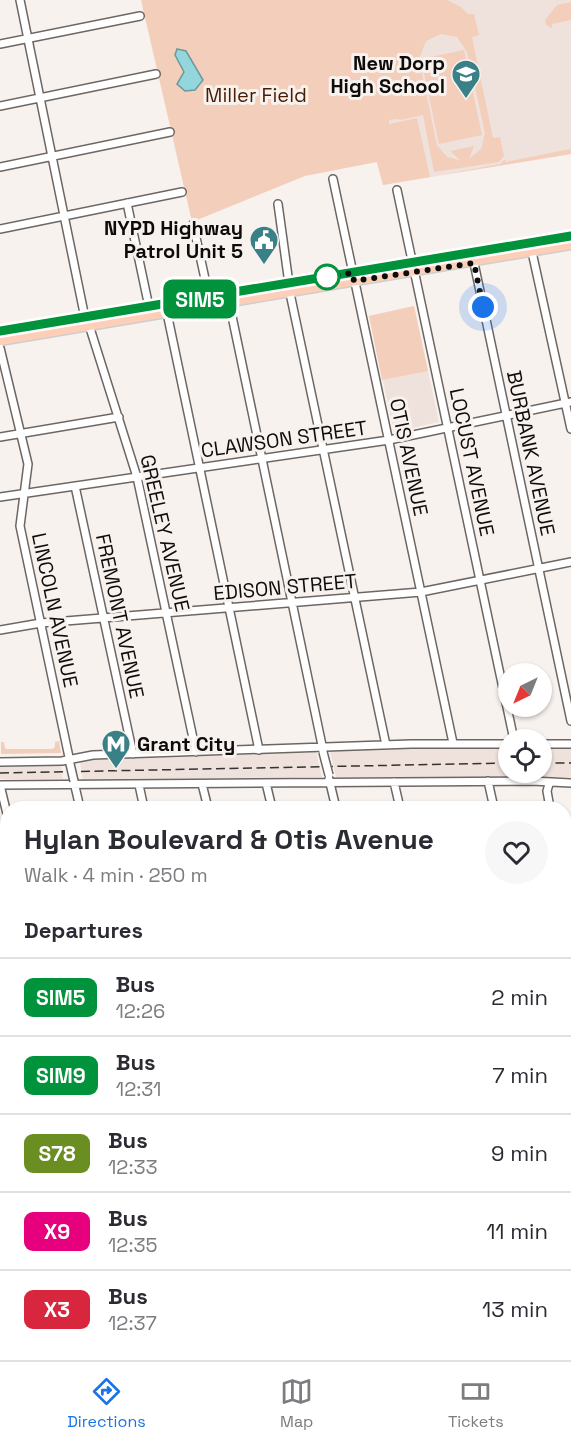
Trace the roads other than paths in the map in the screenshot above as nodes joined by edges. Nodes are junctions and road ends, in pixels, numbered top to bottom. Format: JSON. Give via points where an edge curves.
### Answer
{"nodes":[{"id":1,"x":20,"y":0,"type":"edge"},
{"id":2,"x":140,"y":16,"type":"dead end"},
{"id":3,"x":28,"y":39,"type":"junction"},
{"id":4,"x":0,"y":44,"type":"edge"},
{"id":5,"x":156,"y":74,"type":"dead end"},
{"id":6,"x":40,"y":98,"type":"junction"},
{"id":7,"x":0,"y":106,"type":"edge"},
{"id":8,"x":170,"y":132,"type":"dead end"},
{"id":9,"x":52,"y":157,"type":"junction"},
{"id":10,"x":0,"y":167,"type":"edge"},
{"id":11,"x":333,"y":179,"type":"dead end"},
{"id":12,"x":397,"y":190,"type":"dead end"},
{"id":13,"x":182,"y":192,"type":"dead end"},
{"id":14,"x":127,"y":203,"type":"junction"},
{"id":15,"x":278,"y":204,"type":"dead end"},
{"id":16,"x":64,"y":215,"type":"junction"},
{"id":17,"x":193,"y":224,"type":"dead end"},
{"id":18,"x":0,"y":229,"type":"edge"},
{"id":19,"x":571,"y":236,"type":"edge"},
{"id":20,"x":571,"y":245,"type":"edge"},
{"id":21,"x":532,"y":252,"type":"junction"},
{"id":22,"x":471,"y":253,"type":"junction"},
{"id":23,"x":412,"y":262,"type":"junction"},
{"id":24,"x":474,"y":263,"type":"junction"},
{"id":25,"x":414,"y":272,"type":"junction"},
{"id":26,"x":353,"y":277,"type":"junction"},
{"id":27,"x":290,"y":288,"type":"junction"},
{"id":28,"x":254,"y":294,"type":"junction"},
{"id":29,"x":209,"y":297,"type":"junction"},
{"id":30,"x":229,"y":302,"type":"junction"},
{"id":31,"x":148,"y":307,"type":"junction"},
{"id":32,"x":167,"y":312,"type":"junction"},
{"id":33,"x":87,"y":322,"type":"junction"},
{"id":34,"x":0,"y":331,"type":"edge"},
{"id":35,"x":0,"y":341,"type":"edge"},
{"id":36,"x":0,"y":348,"type":"edge"},
{"id":37,"x":4,"y":377,"type":"edge"},
{"id":38,"x":568,"y":402,"type":"edge"},
{"id":39,"x":506,"y":416,"type":"junction"},
{"id":40,"x":119,"y":417,"type":"junction"},
{"id":41,"x":447,"y":428,"type":"junction"},
{"id":42,"x":571,"y":429,"type":"edge"},
{"id":43,"x":22,"y":433,"type":"junction"},
{"id":44,"x":0,"y":437,"type":"edge"},
{"id":45,"x":389,"y":440,"type":"junction"},
{"id":46,"x":324,"y":450,"type":"junction"},
{"id":47,"x":262,"y":459,"type":"junction"},
{"id":48,"x":200,"y":468,"type":"junction"},
{"id":49,"x":137,"y":477,"type":"junction"},
{"id":50,"x":75,"y":486,"type":"junction"},
{"id":51,"x":25,"y":493,"type":"junction"},
{"id":52,"x":0,"y":497,"type":"edge"},
{"id":53,"x":571,"y":562,"type":"edge"},
{"id":54,"x":539,"y":568,"type":"junction"},
{"id":55,"x":480,"y":581,"type":"junction"},
{"id":56,"x":421,"y":592,"type":"junction"},
{"id":57,"x":355,"y":597,"type":"junction"},
{"id":58,"x":292,"y":603,"type":"junction"},
{"id":59,"x":230,"y":608,"type":"junction"},
{"id":60,"x":166,"y":613,"type":"junction"},
{"id":61,"x":104,"y":618,"type":"junction"},
{"id":62,"x":41,"y":623,"type":"junction"},
{"id":63,"x":0,"y":630,"type":"edge"},
{"id":64,"x":571,"y":721,"type":"edge"},
{"id":65,"x":512,"y":729,"type":"edge"},
{"id":66,"x":453,"y":743,"type":"junction"},
{"id":67,"x":498,"y":744,"type":"edge"},
{"id":68,"x":552,"y":744,"type":"edge"},
{"id":69,"x":571,"y":744,"type":"edge"},
{"id":70,"x":386,"y":745,"type":"junction"},
{"id":71,"x":259,"y":750,"type":"junction"},
{"id":72,"x":323,"y":750,"type":"junction"},
{"id":73,"x":196,"y":752,"type":"junction"},
{"id":74,"x":133,"y":754,"type":"junction"},
{"id":75,"x":0,"y":762,"type":"edge"},
{"id":76,"x":70,"y":762,"type":"junction"},
{"id":77,"x":329,"y":779,"type":"junction"},
{"id":78,"x":488,"y":781,"type":"junction"},
{"id":79,"x":394,"y":782,"type":"junction"},
{"id":80,"x":75,"y":783,"type":"junction"},
{"id":81,"x":266,"y":783,"type":"junction"},
{"id":82,"x":571,"y":783,"type":"edge"},
{"id":83,"x":202,"y":784,"type":"junction"},
{"id":84,"x":549,"y":784,"type":"junction"},
{"id":85,"x":0,"y":785,"type":"edge"},
{"id":86,"x":139,"y":785,"type":"junction"},
{"id":87,"x":4,"y":801,"type":"edge"},
{"id":88,"x":79,"y":801,"type":"edge"},
{"id":89,"x":142,"y":801,"type":"edge"},
{"id":90,"x":206,"y":801,"type":"edge"},
{"id":91,"x":270,"y":801,"type":"edge"},
{"id":92,"x":334,"y":801,"type":"edge"},
{"id":93,"x":398,"y":801,"type":"edge"},
{"id":94,"x":492,"y":801,"type":"edge"},
{"id":95,"x":549,"y":801,"type":"edge"}],
"edges":[{"from":1,"to":3,"type":"street","name":"GREELEY AVENUE"},
{"from":2,"to":3,"type":"street"},
{"from":3,"to":4,"type":"street"},
{"from":3,"to":6,"type":"street","name":"GREELEY AVENUE"},
{"from":5,"to":6,"type":"street"},
{"from":6,"to":7,"type":"street"},
{"from":6,"to":9,"type":"street","name":"GREELEY AVENUE"},
{"from":8,"to":9,"type":"street"},
{"from":9,"to":10,"type":"street"},
{"from":9,"to":16,"type":"street","name":"GREELEY AVENUE"},
{"from":11,"to":26,"type":"street","name":"OTIS AVENUE"},
{"from":12,"to":23,"type":"street","name":"LOCUST AVENUE"},
{"from":13,"to":14,"type":"street"},
{"from":14,"to":16,"type":"street"},
{"from":14,"to":31,"type":"street"},
{"from":15,"to":27,"type":"street"},
{"from":16,"to":18,"type":"street"},
{"from":16,"to":33,"type":"street","name":"GREELEY AVENUE"},
{"from":17,"to":29,"type":"street"},
{"from":19,"to":22,"type":"main road"},
{"from":20,"to":21,"type":"main road"},
{"from":21,"to":24,"type":"main road"},
{"from":21,"to":38,"type":"street"},
{"from":22,"to":23,"type":"main road"},
{"from":22,"to":24,"type":"main road"},
{"from":23,"to":25,"type":"street","name":"LOCUST AVENUE"},
{"from":23,"to":26,"type":"main road"},
{"from":24,"to":25,"type":"main road"},
{"from":24,"to":39,"type":"street","name":"BURBANK AVENUE"},
{"from":25,"to":26,"type":"main road"},
{"from":25,"to":41,"type":"street","name":"LOCUST AVENUE"},
{"from":26,"to":27,"type":"main road"},
{"from":26,"to":45,"type":"street","name":"OTIS AVENUE"},
{"from":27,"to":28,"type":"main road"},
{"from":27,"to":46,"type":"street"},
{"from":28,"to":29,"type":"main road"},
{"from":28,"to":30,"type":"main road"},
{"from":29,"to":31,"type":"main road"},
{"from":30,"to":32,"type":"main road"},
{"from":30,"to":47,"type":"street"},
{"from":31,"to":33,"type":"main road"},
{"from":32,"to":33,"type":"main road"},
{"from":32,"to":48,"type":"street"},
{"from":33,"to":34,"type":"main road"},
{"from":33,"to":35,"type":"main road"},
{"from":33,"to":40,"type":"street","name":"GREELEY AVENUE"},
{"from":36,"to":37,"type":"street","name":"LINCOLN AVENUE"},
{"from":37,"to":43,"type":"street","name":"LINCOLN AVENUE"},
{"from":38,"to":39,"type":"street","name":"CLAWSON STREET"},
{"from":38,"to":42,"type":"street"},
{"from":39,"to":41,"type":"street","name":"CLAWSON STREET"},
{"from":39,"to":54,"type":"street","name":"BURBANK AVENUE"},
{"from":40,"to":43,"type":"street"},
{"from":40,"to":49,"type":"street","name":"GREELEY AVENUE"},
{"from":41,"to":45,"type":"street","name":"CLAWSON STREET"},
{"from":41,"to":55,"type":"street","name":"LOCUST AVENUE"},
{"from":43,"to":44,"type":"street"},
{"from":43,"to":51,"type":"street","name":"LINCOLN AVENUE","via":[[28,465]]},
{"from":45,"to":46,"type":"street","name":"CLAWSON STREET"},
{"from":45,"to":56,"type":"street","name":"OTIS AVENUE"},
{"from":46,"to":47,"type":"street","name":"CLAWSON STREET"},
{"from":46,"to":57,"type":"street"},
{"from":47,"to":48,"type":"street","name":"CLAWSON STREET"},
{"from":47,"to":58,"type":"street"},
{"from":48,"to":49,"type":"street","name":"CLAWSON STREET"},
{"from":48,"to":59,"type":"street"},
{"from":49,"to":50,"type":"street","name":"CLAWSON STREET"},
{"from":49,"to":60,"type":"street","name":"GREELEY AVENUE"},
{"from":50,"to":51,"type":"street","name":"CLAWSON STREET"},
{"from":50,"to":61,"type":"street","name":"FREMONT AVENUE"},
{"from":51,"to":52,"type":"street","name":"CLAWSON STREET"},
{"from":51,"to":62,"type":"street","name":"LINCOLN AVENUE","via":[[20,526]]},
{"from":53,"to":54,"type":"street","name":"EDISON STREET"},
{"from":54,"to":55,"type":"street","name":"EDISON STREET"},
{"from":54,"to":64,"type":"street","name":"BURBANK AVENUE"},
{"from":55,"to":56,"type":"street","name":"EDISON STREET"},
{"from":55,"to":65,"type":"street","name":"LOCUST AVENUE"},
{"from":56,"to":57,"type":"street","name":"EDISON STREET"},
{"from":56,"to":66,"type":"street","name":"OTIS AVENUE"},
{"from":57,"to":58,"type":"street","name":"EDISON STREET"},
{"from":57,"to":70,"type":"street"},
{"from":58,"to":59,"type":"street","name":"EDISON STREET"},
{"from":58,"to":72,"type":"street"},
{"from":59,"to":60,"type":"street","name":"EDISON STREET"},
{"from":59,"to":71,"type":"street"},
{"from":60,"to":61,"type":"street","name":"EDISON STREET"},
{"from":60,"to":73,"type":"street","name":"GREELEY AVENUE"},
{"from":61,"to":62,"type":"street","name":"EDISON STREET"},
{"from":61,"to":74,"type":"street","name":"FREMONT AVENUE"},
{"from":62,"to":63,"type":"street","name":"EDISON STREET"},
{"from":62,"to":76,"type":"street","name":"LINCOLN AVENUE"},
{"from":66,"to":67,"type":"street"},
{"from":66,"to":70,"type":"street"},
{"from":68,"to":69,"type":"street"},
{"from":70,"to":72,"type":"street"},
{"from":71,"to":72,"type":"street"},
{"from":71,"to":73,"type":"street"},
{"from":72,"to":77,"type":"street","bridge":true},
{"from":73,"to":74,"type":"street"},
{"from":74,"to":76,"type":"street","via":[[93,755]]},
{"from":75,"to":76,"type":"street"},
{"from":76,"to":80,"type":"street","name":"LINCOLN AVENUE","bridge":true},
{"from":77,"to":79,"type":"street"},
{"from":77,"to":81,"type":"street"},
{"from":77,"to":92,"type":"street"},
{"from":78,"to":79,"type":"street"},
{"from":78,"to":84,"type":"street"},
{"from":78,"to":94,"type":"street"},
{"from":79,"to":93,"type":"street"},
{"from":80,"to":85,"type":"street"},
{"from":80,"to":86,"type":"street"},
{"from":80,"to":88,"type":"street","name":"LINCOLN AVENUE"},
{"from":81,"to":83,"type":"street"},
{"from":81,"to":91,"type":"street"},
{"from":82,"to":84,"type":"street"},
{"from":83,"to":86,"type":"street"},
{"from":83,"to":90,"type":"street"},
{"from":84,"to":95,"type":"street"},
{"from":85,"to":87,"type":"street"},
{"from":86,"to":89,"type":"street"}]}
